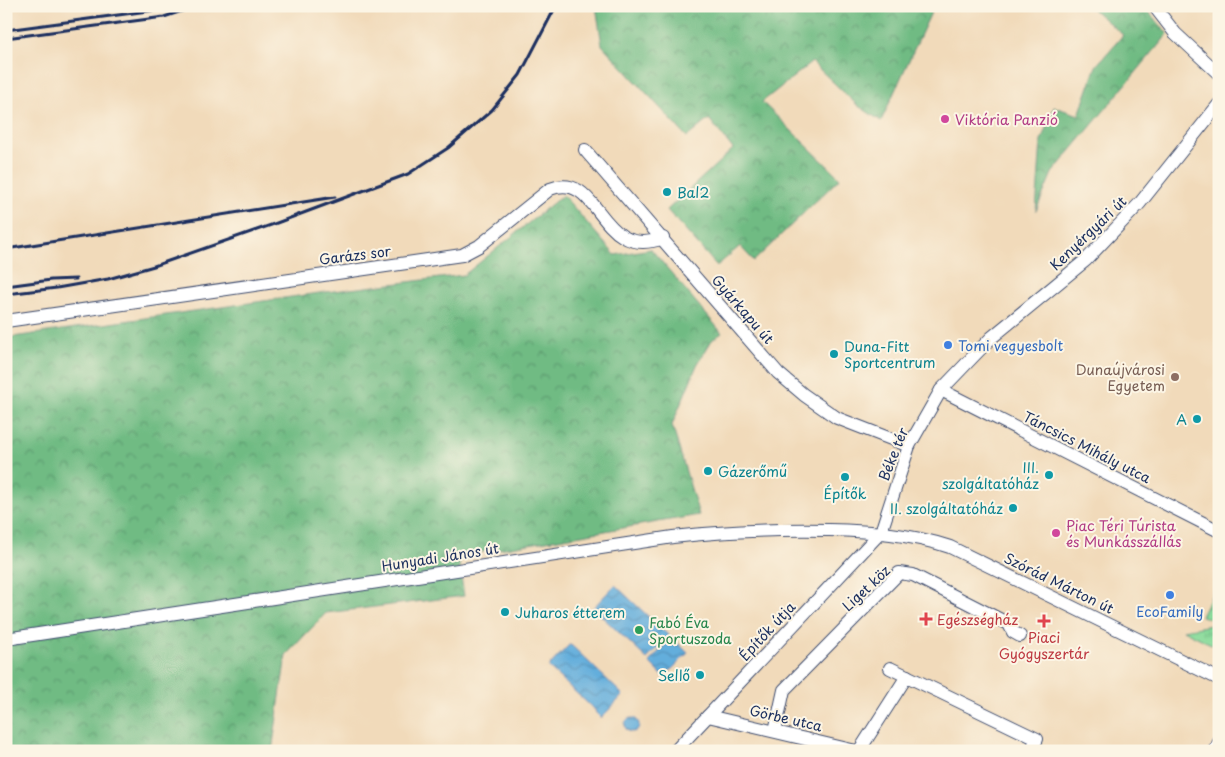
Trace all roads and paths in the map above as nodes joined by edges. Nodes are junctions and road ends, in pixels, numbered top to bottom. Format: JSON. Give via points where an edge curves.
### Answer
{"nodes":[{"id":1,"x":1154,"y":6,"type":"edge"},
{"id":2,"x":1219,"y":74,"type":"edge"},
{"id":3,"x":1219,"y":104,"type":"edge"},
{"id":4,"x":585,"y":150,"type":"dead end"},
{"id":5,"x":663,"y":238,"type":"junction"},
{"id":6,"x":6,"y":321,"type":"edge"},
{"id":7,"x":941,"y":390,"type":"junction"},
{"id":8,"x":909,"y":446,"type":"junction"},
{"id":9,"x":1219,"y":531,"type":"edge"},
{"id":10,"x":881,"y":532,"type":"junction"},
{"id":11,"x":1020,"y":636,"type":"dead end"},
{"id":12,"x":6,"y":639,"type":"edge"},
{"id":13,"x":890,"y":668,"type":"dead end"},
{"id":14,"x":907,"y":676,"type":"junction"},
{"id":15,"x":1219,"y":679,"type":"edge"},
{"id":16,"x":708,"y":716,"type":"junction"},
{"id":17,"x":775,"y":731,"type":"junction"},
{"id":18,"x":1219,"y":742,"type":"edge"},
{"id":19,"x":675,"y":751,"type":"edge"},
{"id":20,"x":857,"y":751,"type":"edge"},
{"id":21,"x":1031,"y":751,"type":"edge"},
{"id":22,"x":1215,"y":751,"type":"edge"}],
"edges":[{"from":1,"to":2,"type":"street","via":[[1175,33]]},
{"from":3,"to":7,"type":"street","name":"Kenyérgyári út","via":[[1140,203],[1086,260],[991,338]]},
{"from":4,"to":5,"type":"street","name":"Gyárkapu út"},
{"from":5,"to":6,"type":"street","name":"Garázs sor","via":[[648,243],[624,239],[579,190],[564,184],[550,189],[479,246],[462,255]]},
{"from":5,"to":8,"type":"street","name":"Gyárkapu út","via":[[778,373],[804,395],[837,418]]},
{"from":7,"to":8,"type":"street","name":"Béke tér"},
{"from":7,"to":9,"type":"street","name":"Táncsics Mihály utca"},
{"from":8,"to":10,"type":"street","name":"Béke tér"},
{"from":10,"to":12,"type":"street","name":"Hunyadi János út","via":[[784,529],[695,535]]},
{"from":10,"to":15,"type":"street","name":"Szórád Márton út","via":[[932,541],[973,557]]},
{"from":10,"to":16,"type":"street","name":"Építők útja"},
{"from":11,"to":17,"type":"street","name":"Liget köz","via":[[1009,624],[913,575],[899,573],[784,690]]},
{"from":13,"to":14,"type":"street"},
{"from":14,"to":20,"type":"street"},
{"from":14,"to":21,"type":"street","via":[[1037,739]]},
{"from":16,"to":17,"type":"street","name":"Görbe utca"},
{"from":16,"to":19,"type":"street","name":"Építők útja"},
{"from":17,"to":20,"type":"street","name":"Görbe utca"},
{"from":18,"to":22,"type":"street"}]}
